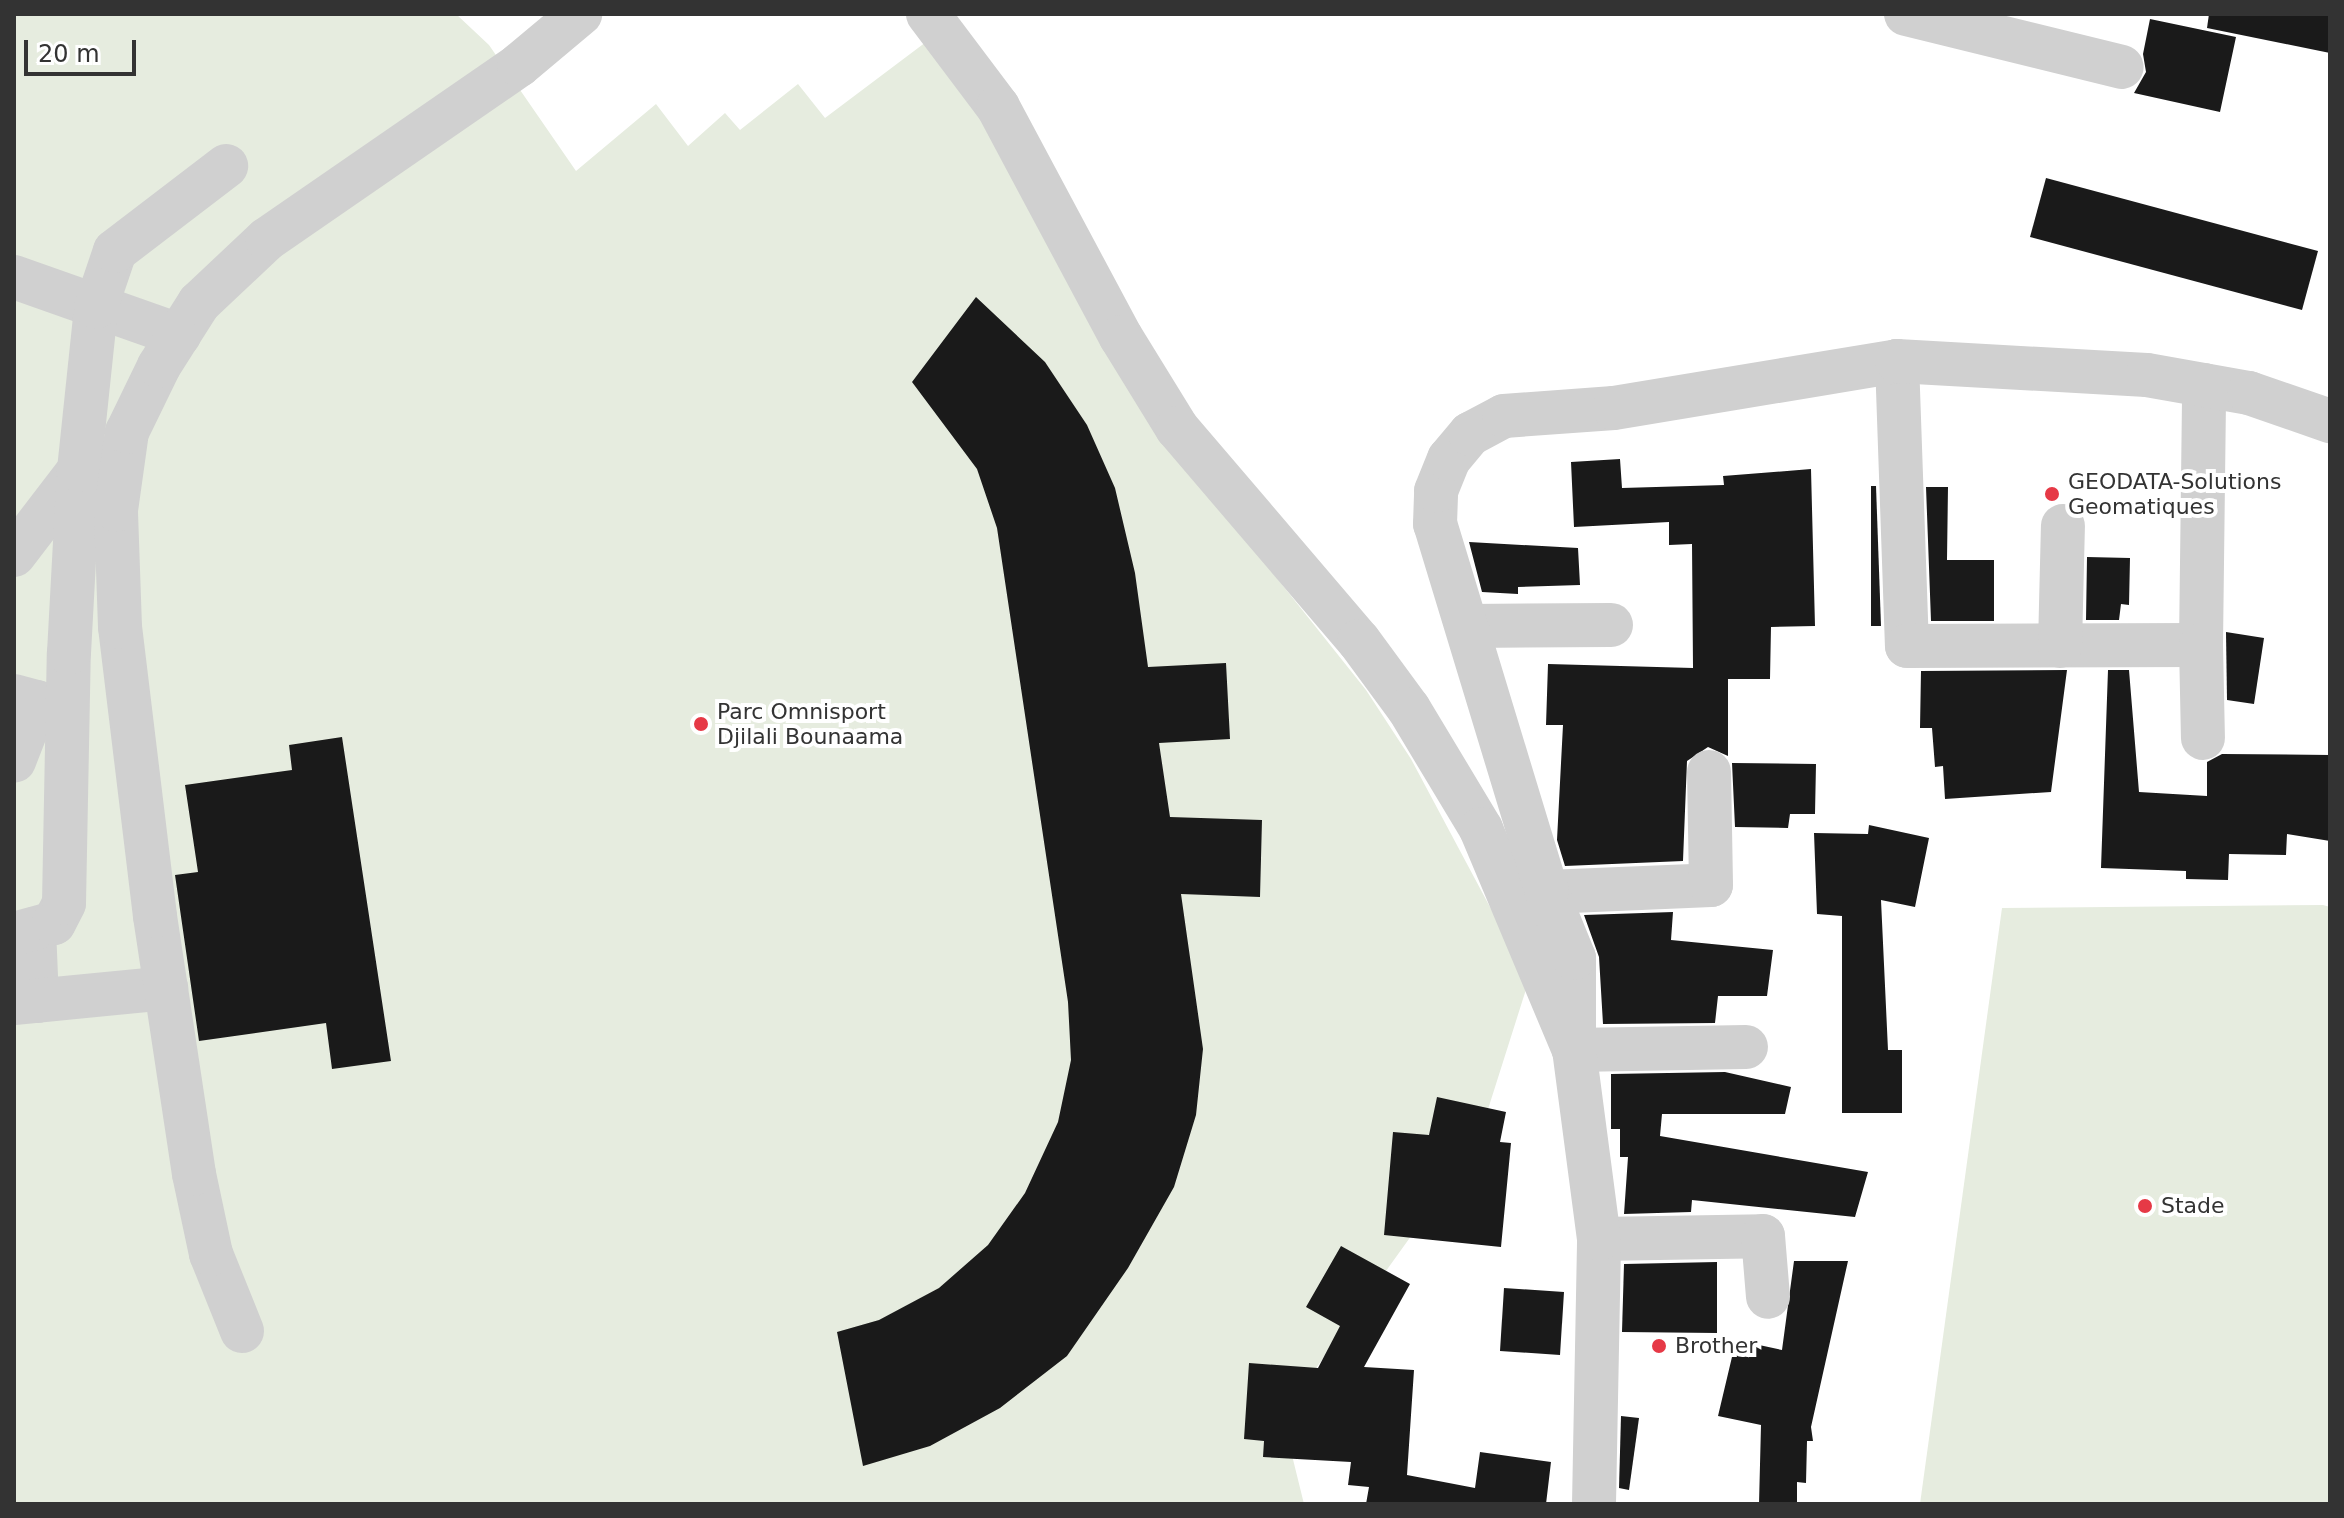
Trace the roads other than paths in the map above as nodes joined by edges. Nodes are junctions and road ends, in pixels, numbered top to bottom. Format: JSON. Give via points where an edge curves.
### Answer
{"nodes":[{"id":1,"x":580,"y":14,"type":"edge"},
{"id":2,"x":928,"y":14,"type":"edge"},
{"id":3,"x":1906,"y":14,"type":"edge"},
{"id":4,"x":2122,"y":67,"type":"dead end"},
{"id":5,"x":226,"y":166,"type":"dead end"},
{"id":6,"x":14,"y":277,"type":"edge"},
{"id":7,"x":96,"y":307,"type":"junction"},
{"id":8,"x":179,"y":335,"type":"junction"},
{"id":9,"x":1897,"y":361,"type":"junction"},
{"id":10,"x":2204,"y":385,"type":"junction"},
{"id":11,"x":2330,"y":421,"type":"edge"},
{"id":12,"x":79,"y":470,"type":"junction"},
{"id":13,"x":2063,"y":526,"type":"dead end"},
{"id":14,"x":14,"y":555,"type":"edge"},
{"id":15,"x":1611,"y":625,"type":"dead end"},
{"id":16,"x":1468,"y":626,"type":"junction"},
{"id":17,"x":2201,"y":645,"type":"junction"},
{"id":18,"x":2060,"y":646,"type":"junction"},
{"id":19,"x":40,"y":703,"type":"edge"},
{"id":20,"x":2203,"y":738,"type":"dead end"},
{"id":21,"x":14,"y":761,"type":"edge"},
{"id":22,"x":1709,"y":772,"type":"dead end"},
{"id":23,"x":1547,"y":892,"type":"junction"},
{"id":24,"x":24,"y":931,"type":"edge"},
{"id":25,"x":166,"y":988,"type":"junction"},
{"id":26,"x":26,"y":1002,"type":"edge"},
{"id":27,"x":1746,"y":1047,"type":"dead end"},
{"id":28,"x":1574,"y":1050,"type":"junction"},
{"id":29,"x":1599,"y":1239,"type":"junction"},
{"id":30,"x":1768,"y":1297,"type":"dead end"},
{"id":31,"x":242,"y":1331,"type":"dead end"},
{"id":32,"x":1594,"y":1504,"type":"edge"}],
"edges":[{"from":1,"to":8,"type":"street","via":[[519,65],[267,239],[199,303]]},
{"from":2,"to":28,"type":"street","via":[[998,107],[1121,337],[1177,428],[1359,641],[1409,709],[1481,829]]},
{"from":3,"to":4,"type":"street"},
{"from":5,"to":7,"type":"street","via":[[115,251]]},
{"from":6,"to":7,"type":"street"},
{"from":7,"to":8,"type":"street"},
{"from":7,"to":12,"type":"street"},
{"from":8,"to":25,"type":"street","via":[[127,432],[116,510],[120,627]]},
{"from":9,"to":10,"type":"street","via":[[2147,375]]},
{"from":9,"to":16,"type":"street","via":[[1614,408],[1504,416],[1470,434],[1449,459],[1436,491],[1435,524]]},
{"from":9,"to":18,"type":"street","via":[[1907,646]]},
{"from":10,"to":11,"type":"street","via":[[2249,393]]},
{"from":10,"to":17,"type":"street"},
{"from":12,"to":14,"type":"street"},
{"from":12,"to":19,"type":"street"},
{"from":13,"to":18,"type":"street"},
{"from":15,"to":16,"type":"street"},
{"from":16,"to":23,"type":"street"},
{"from":17,"to":18,"type":"street"},
{"from":17,"to":20,"type":"street"},
{"from":19,"to":21,"type":"street"},
{"from":19,"to":24,"type":"street","via":[[64,903],[54,923]]},
{"from":22,"to":23,"type":"street","via":[[1711,885]]},
{"from":23,"to":28,"type":"street","via":[[1574,958]]},
{"from":24,"to":26,"type":"street"},
{"from":25,"to":26,"type":"street"},
{"from":25,"to":31,"type":"street","via":[[211,1254]]},
{"from":27,"to":28,"type":"street"},
{"from":28,"to":29,"type":"street"},
{"from":29,"to":30,"type":"street","via":[[1763,1236]]},
{"from":29,"to":32,"type":"street"}]}
